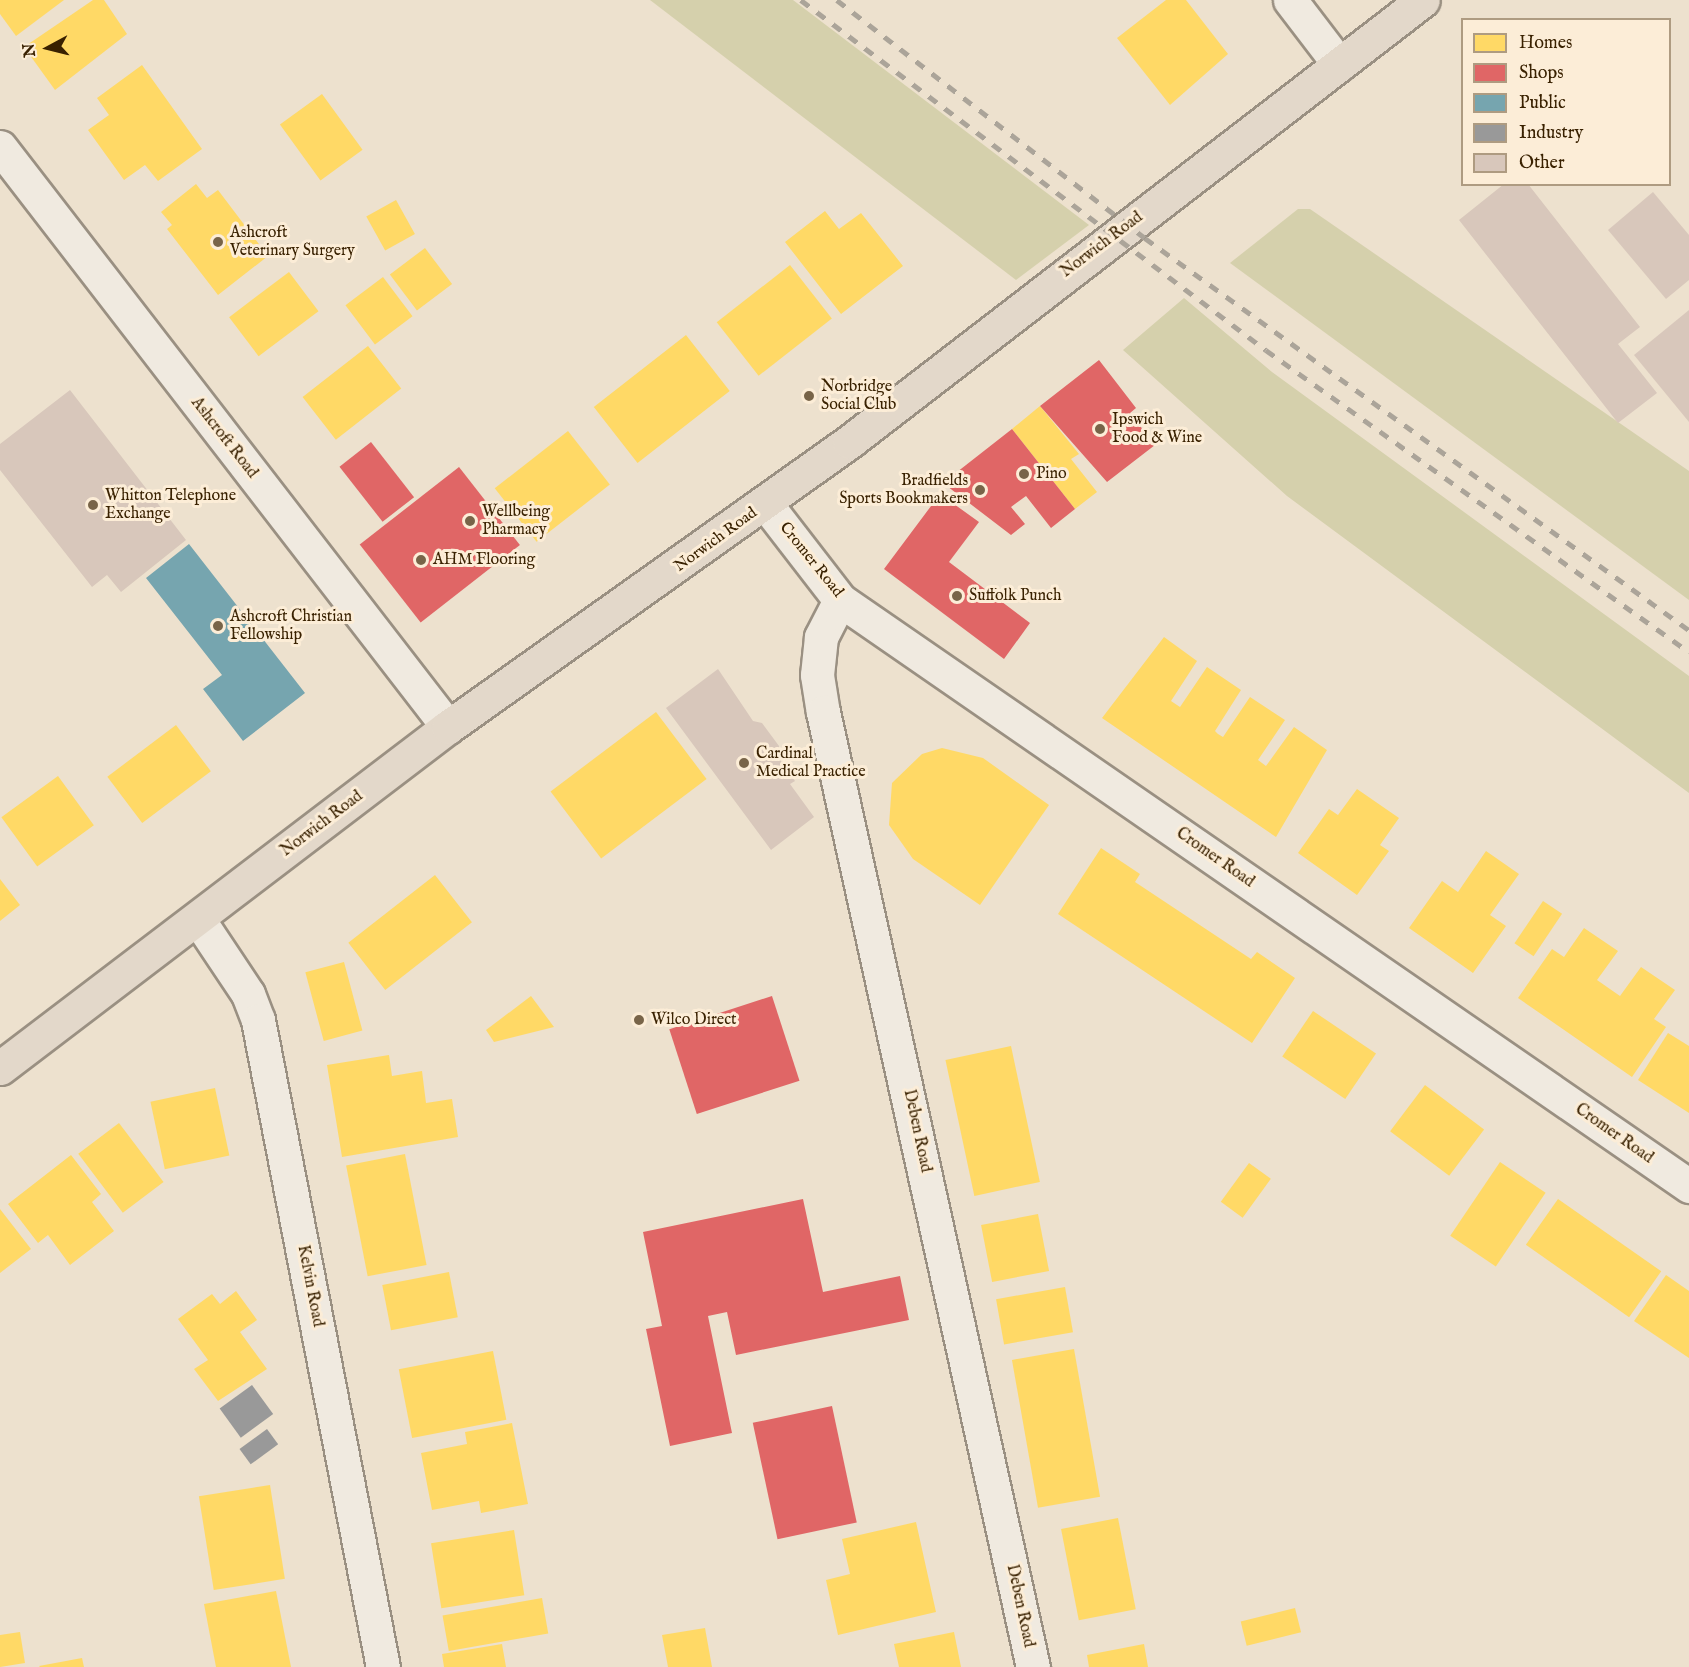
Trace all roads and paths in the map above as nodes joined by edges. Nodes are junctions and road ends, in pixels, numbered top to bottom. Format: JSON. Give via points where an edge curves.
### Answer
{"nodes":[{"id":1,"x":1290,"y":0,"type":"edge"},
{"id":2,"x":1423,"y":0,"type":"edge"},
{"id":3,"x":1339,"y":64,"type":"junction"},
{"id":4,"x":0,"y":147,"type":"edge"},
{"id":5,"x":765,"y":504,"type":"junction"},
{"id":6,"x":840,"y":600,"type":"junction"},
{"id":7,"x":448,"y":727,"type":"junction"},
{"id":8,"x":198,"y":919,"type":"junction"},
{"id":9,"x":0,"y":1068,"type":"edge"},
{"id":10,"x":1689,"y":1186,"type":"edge"},
{"id":11,"x":383,"y":1667,"type":"edge"},
{"id":12,"x":1033,"y":1667,"type":"edge"}],
"edges":[{"from":1,"to":3,"type":"street"},
{"from":2,"to":3,"type":"main road","name":"Norwich Road"},
{"from":3,"to":5,"type":"main road","name":"Norwich Road"},
{"from":4,"to":7,"type":"street","name":"Ashcroft Road"},
{"from":5,"to":6,"type":"street","name":"Cromer Road"},
{"from":5,"to":7,"type":"main road","name":"Norwich Road"},
{"from":6,"to":10,"type":"street","name":"Cromer Road"},
{"from":6,"to":12,"type":"street","name":"Deben Road","via":[[821,637],[817,675],[823,712]]},
{"from":7,"to":8,"type":"main road","name":"Norwich Road"},
{"from":8,"to":9,"type":"main road","name":"Norwich Road"},
{"from":8,"to":11,"type":"street","name":"Kelvin Road","via":[[249,994],[258,1020]]}]}
